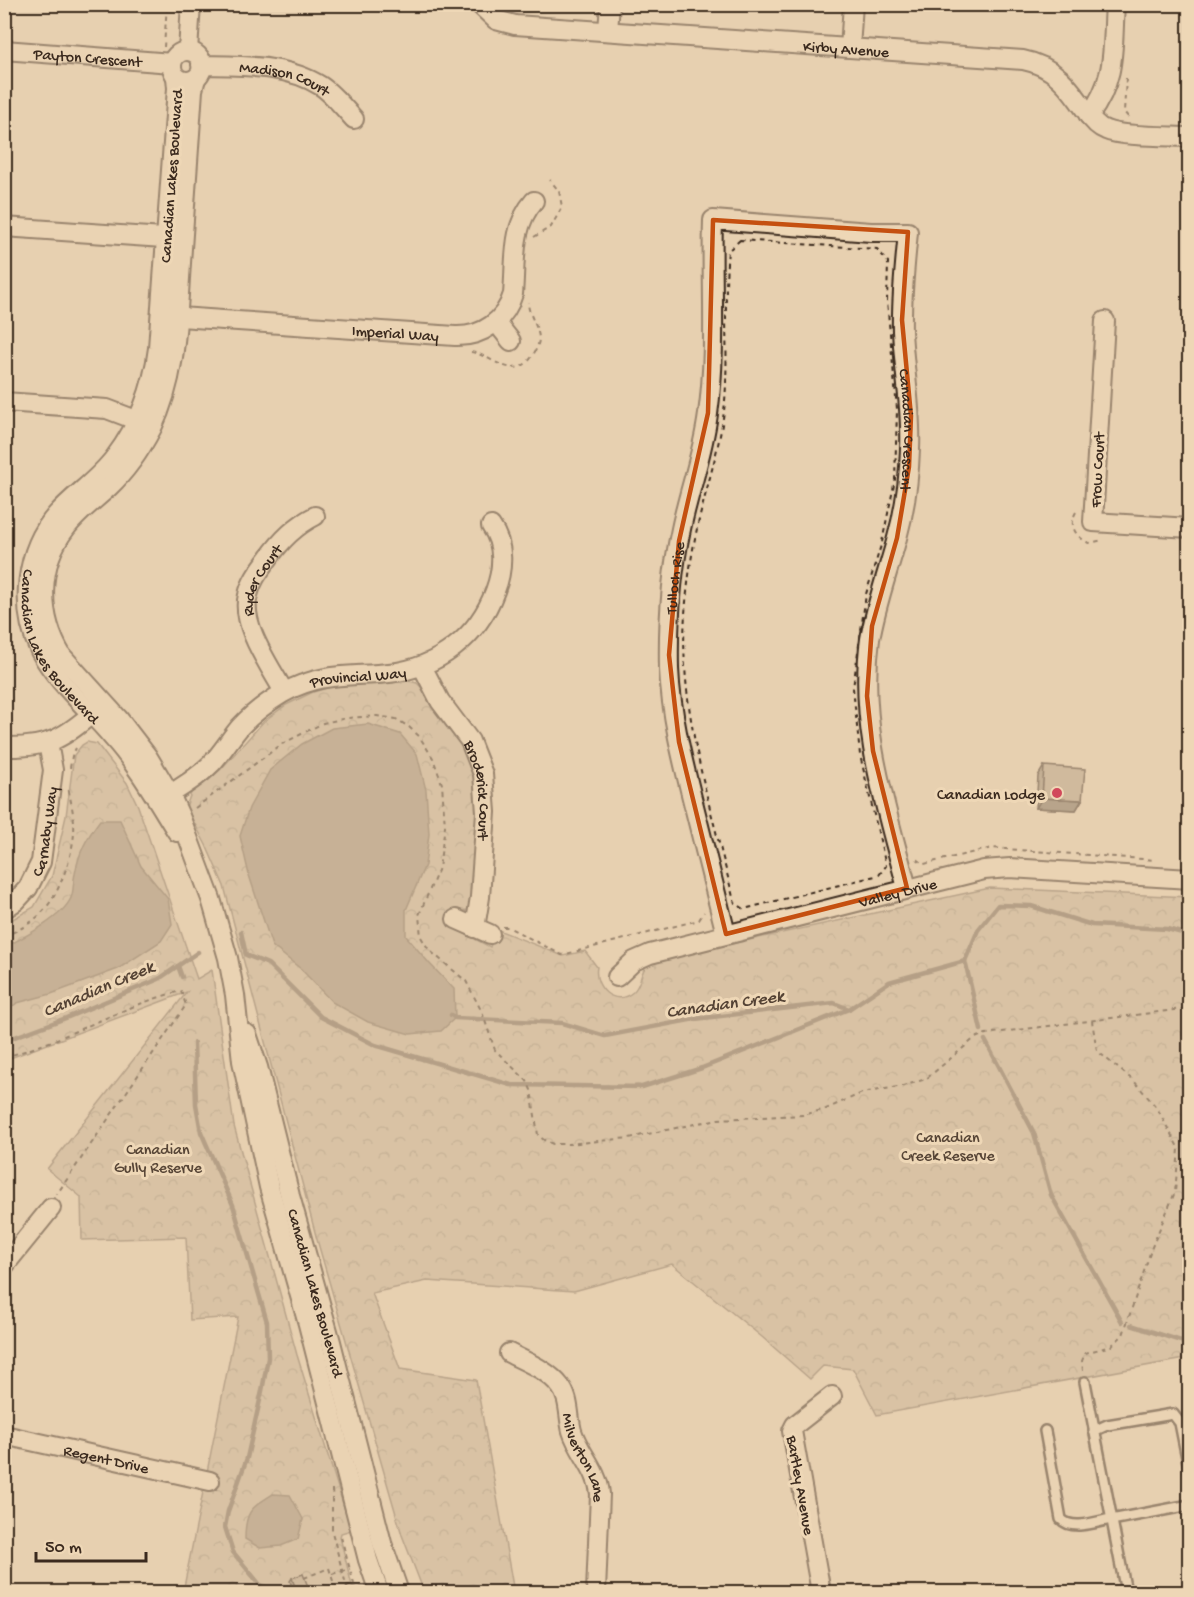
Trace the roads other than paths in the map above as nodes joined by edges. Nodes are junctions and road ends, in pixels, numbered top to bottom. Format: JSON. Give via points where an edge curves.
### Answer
{"nodes":[{"id":1,"x":191,"y":4,"type":"edge"},
{"id":2,"x":479,"y":4,"type":"edge"},
{"id":3,"x":610,"y":4,"type":"edge"},
{"id":4,"x":853,"y":4,"type":"edge"},
{"id":5,"x":1115,"y":4,"type":"edge"},
{"id":6,"x":608,"y":31,"type":"junction"},
{"id":7,"x":850,"y":48,"type":"junction"},
{"id":8,"x":4,"y":51,"type":"edge"},
{"id":9,"x":188,"y":51,"type":"junction"},
{"id":10,"x":174,"y":70,"type":"junction"},
{"id":11,"x":199,"y":71,"type":"junction"},
{"id":12,"x":1089,"y":116,"type":"junction"},
{"id":13,"x":354,"y":119,"type":"dead end"},
{"id":14,"x":1190,"y":137,"type":"edge"},
{"id":15,"x":534,"y":201,"type":"dead end"},
{"id":16,"x":712,"y":220,"type":"joint"},
{"id":17,"x":4,"y":227,"type":"edge"},
{"id":18,"x":174,"y":239,"type":"junction"},
{"id":19,"x":169,"y":316,"type":"junction"},
{"id":20,"x":1105,"y":321,"type":"dead end"},
{"id":21,"x":496,"y":322,"type":"junction"},
{"id":22,"x":511,"y":341,"type":"dead end"},
{"id":23,"x":4,"y":402,"type":"edge"},
{"id":24,"x":143,"y":426,"type":"junction"},
{"id":25,"x":315,"y":516,"type":"dead end"},
{"id":26,"x":491,"y":526,"type":"dead end"},
{"id":27,"x":1190,"y":528,"type":"edge"},
{"id":28,"x":422,"y":666,"type":"junction"},
{"id":29,"x":284,"y":692,"type":"junction"},
{"id":30,"x":98,"y":708,"type":"junction"},
{"id":31,"x":48,"y":743,"type":"junction"},
{"id":32,"x":4,"y":747,"type":"edge"},
{"id":33,"x":164,"y":798,"type":"junction"},
{"id":34,"x":197,"y":864,"type":"junction"},
{"id":35,"x":1190,"y":879,"type":"edge"},
{"id":36,"x":907,"y":888,"type":"junction"},
{"id":37,"x":4,"y":909,"type":"edge"},
{"id":38,"x":456,"y":919,"type":"dead end"},
{"id":39,"x":726,"y":934,"type":"junction"},
{"id":40,"x":617,"y":977,"type":"dead end"},
{"id":41,"x":235,"y":995,"type":"junction"},
{"id":42,"x":51,"y":1208,"type":"road end"},
{"id":43,"x":4,"y":1266,"type":"edge"},
{"id":44,"x":509,"y":1353,"type":"dead end"},
{"id":45,"x":1085,"y":1382,"type":"road end"},
{"id":46,"x":832,"y":1396,"type":"dead end"},
{"id":47,"x":1045,"y":1431,"type":"dead end"},
{"id":48,"x":1094,"y":1431,"type":"junction"},
{"id":49,"x":4,"y":1435,"type":"edge"},
{"id":50,"x":1190,"y":1473,"type":"edge"},
{"id":51,"x":210,"y":1481,"type":"dead end"},
{"id":52,"x":1190,"y":1505,"type":"edge"},
{"id":53,"x":1111,"y":1520,"type":"junction"},
{"id":54,"x":379,"y":1593,"type":"edge"},
{"id":55,"x":399,"y":1593,"type":"edge"},
{"id":56,"x":596,"y":1593,"type":"edge"},
{"id":57,"x":821,"y":1593,"type":"edge"},
{"id":58,"x":1126,"y":1593,"type":"edge"}],
"edges":[{"from":1,"to":9,"type":"street"},
{"from":2,"to":6,"type":"street","name":"Kirby Avenue","via":[[496,20],[507,24]]},
{"from":3,"to":6,"type":"street"},
{"from":4,"to":7,"type":"street"},
{"from":5,"to":12,"type":"street","via":[[1110,76],[1103,96]]},
{"from":6,"to":7,"type":"street","name":"Kirby Avenue"},
{"from":7,"to":12,"type":"street","name":"Kirby Avenue","via":[[1031,61],[1064,80]]},
{"from":8,"to":10,"type":"street","name":"Payton Crescent"},
{"from":9,"to":10,"type":"street","via":[[179,53]]},
{"from":9,"to":11,"type":"street","via":[[199,58]]},
{"from":10,"to":11,"type":"street","via":[[185,81]]},
{"from":10,"to":18,"type":"street","name":"Canadian Lakes Boulevard"},
{"from":11,"to":13,"type":"street","name":"Madison Court","via":[[274,69],[299,75],[325,89]]},
{"from":11,"to":18,"type":"street","name":"Canadian Lakes Boulevard","via":[[193,90]]},
{"from":12,"to":14,"type":"street","name":"Kirby Avenue","via":[[1106,130]]},
{"from":15,"to":21,"type":"street","via":[[519,225],[511,300]]},
{"from":16,"to":36,"type":"street","name":"Canadian Crescent","via":[[908,232],[902,320],[910,410],[909,467],[897,538],[872,626],[867,696],[874,757]]},
{"from":16,"to":39,"type":"street","name":"Tulloch Rise","via":[[710,396],[702,448],[678,541],[669,639],[670,686],[679,742],[726,899]]},
{"from":17,"to":18,"type":"street"},
{"from":18,"to":19,"type":"street","name":"Canadian Lakes Boulevard"},
{"from":19,"to":21,"type":"street","name":"Imperial Way","via":[[460,336],[475,334]]},
{"from":19,"to":24,"type":"street","name":"Canadian Lakes Boulevard"},
{"from":20,"to":27,"type":"street","name":"Frow Court","via":[[1093,522]]},
{"from":21,"to":22,"type":"street"},
{"from":23,"to":24,"type":"street","via":[[107,410]]},
{"from":24,"to":30,"type":"street","name":"Canadian Lakes Boulevard","via":[[124,470],[66,527],[52,552],[46,576],[45,611],[54,641]]},
{"from":25,"to":29,"type":"street","name":"Ryder Court","via":[[281,542],[254,579],[247,598],[251,629]]},
{"from":26,"to":28,"type":"street","name":"Provincial Way","via":[[499,539],[501,562],[499,582],[489,607],[462,642]]},
{"from":28,"to":29,"type":"street","name":"Provincial Way","via":[[390,673],[332,676]]},
{"from":28,"to":38,"type":"street","name":"Broderick Court","via":[[440,701],[474,748],[483,774],[486,812],[480,897],[489,930]]},
{"from":29,"to":33,"type":"street","name":"Provincial Way","via":[[247,721],[207,768]]},
{"from":30,"to":31,"type":"street","via":[[70,732]]},
{"from":30,"to":33,"type":"street","name":"Canadian Lakes Boulevard","via":[[135,738]]},
{"from":31,"to":32,"type":"street"},
{"from":31,"to":37,"type":"street","name":"Carnaby Way","via":[[54,766],[42,857],[28,888]]},
{"from":33,"to":34,"type":"street","name":"Canadian Lakes Boulevard"},
{"from":33,"to":34,"type":"street","name":"Canadian Lakes Boulevard","via":[[180,816]]},
{"from":34,"to":41,"type":"street","name":"Canadian Lakes Boulevard","via":[[219,925]]},
{"from":35,"to":36,"type":"street","name":"Valley Drive","via":[[1001,868]]},
{"from":36,"to":39,"type":"street","name":"Valley Drive"},
{"from":39,"to":40,"type":"street","name":"Valley Drive","via":[[645,955]]},
{"from":41,"to":54,"type":"street","name":"Canadian Lakes Boulevard","via":[[242,1061],[269,1186]]},
{"from":41,"to":55,"type":"street","name":"Canadian Lakes Boulevard","via":[[258,1067],[382,1543]]},
{"from":42,"to":43,"type":"street"},
{"from":44,"to":56,"type":"street","name":"Milverton Lane","via":[[561,1386],[574,1437],[597,1479],[600,1494]]},
{"from":45,"to":48,"type":"lane"},
{"from":46,"to":57,"type":"street","name":"Bartley Avenue","via":[[792,1431]]},
{"from":47,"to":53,"type":"lane","via":[[1063,1522],[1073,1526]]},
{"from":48,"to":50,"type":"lane","via":[[1107,1425],[1173,1414],[1180,1423]]},
{"from":48,"to":53,"type":"lane"},
{"from":49,"to":51,"type":"street","name":"Regent Drive"},
{"from":52,"to":53,"type":"lane"},
{"from":53,"to":58,"type":"lane"}]}
